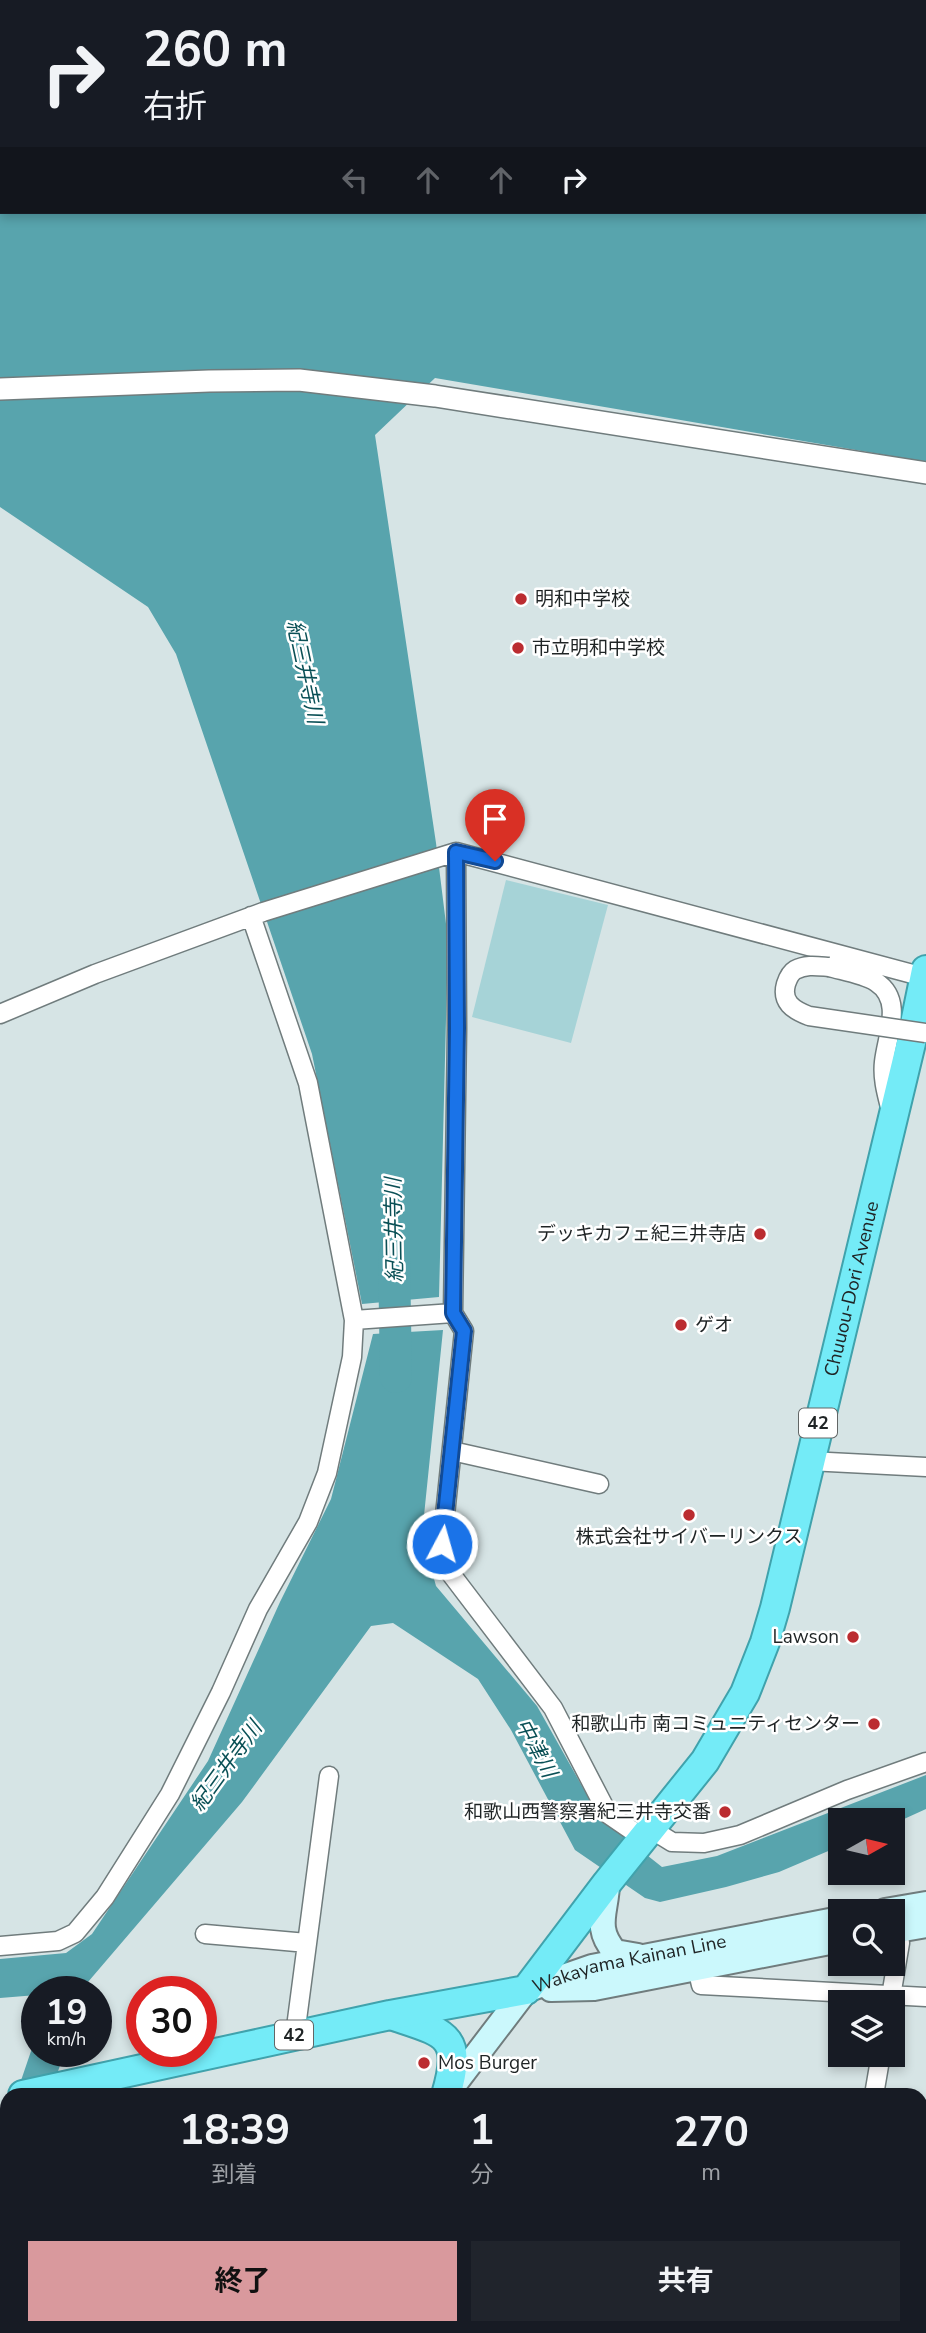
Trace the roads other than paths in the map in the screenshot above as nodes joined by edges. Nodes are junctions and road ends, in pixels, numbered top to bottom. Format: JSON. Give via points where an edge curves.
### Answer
{"nodes":[{"id":1,"x":0,"y":389,"type":"edge"},
{"id":2,"x":926,"y":473,"type":"edge"},
{"id":3,"x":450,"y":854,"type":"junction"},
{"id":4,"x":257,"y":914,"type":"junction"},
{"id":5,"x":925,"y":974,"type":"edge"},
{"id":6,"x":0,"y":1014,"type":"edge"},
{"id":7,"x":921,"y":1040,"type":"edge"},
{"id":8,"x":893,"y":1118,"type":"junction"},
{"id":9,"x":448,"y":1314,"type":"junction"},
{"id":10,"x":360,"y":1319,"type":"junction"},
{"id":11,"x":452,"y":1451,"type":"junction"},
{"id":12,"x":809,"y":1461,"type":"junction"},
{"id":13,"x":926,"y":1467,"type":"edge"},
{"id":14,"x":599,"y":1484,"type":"dead end"},
{"id":15,"x":926,"y":1762,"type":"edge"},
{"id":16,"x":329,"y":1776,"type":"dead end"},
{"id":17,"x":644,"y":1837,"type":"junction"},
{"id":18,"x":607,"y":1883,"type":"junction"},
{"id":19,"x":926,"y":1904,"type":"edge"},
{"id":20,"x":905,"y":1914,"type":"edge"},
{"id":21,"x":828,"y":1921,"type":"edge"},
{"id":22,"x":905,"y":1922,"type":"edge"},
{"id":23,"x":926,"y":1925,"type":"edge"},
{"id":24,"x":205,"y":1934,"type":"dead end"},
{"id":25,"x":828,"y":1942,"type":"edge"},
{"id":26,"x":307,"y":1943,"type":"junction"},
{"id":27,"x":0,"y":1946,"type":"edge"},
{"id":28,"x":653,"y":1955,"type":"junction"},
{"id":29,"x":697,"y":1968,"type":"junction"},
{"id":30,"x":526,"y":1990,"type":"junction"},
{"id":31,"x":828,"y":1994,"type":"edge"},
{"id":32,"x":926,"y":1997,"type":"edge"},
{"id":33,"x":905,"y":1998,"type":"edge"},
{"id":34,"x":390,"y":2015,"type":"junction"},
{"id":35,"x":295,"y":2035,"type":"junction"},
{"id":36,"x":879,"y":2067,"type":"edge"},
{"id":37,"x":57,"y":2088,"type":"edge"},
{"id":38,"x":448,"y":2088,"type":"edge"},
{"id":39,"x":451,"y":2088,"type":"edge"},
{"id":40,"x":875,"y":2088,"type":"edge"}],
"edges":[{"from":1,"to":2,"type":"street","via":[[299,380],[435,396]]},
{"from":3,"to":4,"type":"street"},
{"from":3,"to":5,"type":"street"},
{"from":3,"to":9,"type":"street","via":[[457,1028]]},
{"from":4,"to":6,"type":"street"},
{"from":4,"to":10,"type":"street","via":[[308,1083]]},
{"from":5,"to":7,"type":"highway","name":"Chuuou-Dori Avenue","number":"42"},
{"from":7,"to":8,"type":"highway","name":"Chuuou-Dori Avenue","number":"42"},
{"from":7,"to":8,"type":"street","bridge":true,"via":[[809,1016],[796,1012],[785,993],[790,974],[810,966],[829,967],[874,980],[886,990],[892,1011],[884,1063],[884,1083]]},
{"from":8,"to":12,"type":"highway","name":"Chuuou-Dori Avenue","number":"42"},
{"from":9,"to":10,"type":"street"},
{"from":9,"to":11,"type":"street","via":[[464,1331]]},
{"from":10,"to":27,"type":"street","via":[[327,1473],[309,1522],[258,1609],[170,1794],[105,1897],[75,1933],[58,1941]]},
{"from":11,"to":14,"type":"street"},
{"from":11,"to":17,"type":"street","via":[[442,1544],[448,1570],[553,1708],[608,1814]]},
{"from":12,"to":13,"type":"street"},
{"from":12,"to":17,"type":"highway","name":"Chuuou-Dori Avenue","number":"42","via":[[775,1608],[756,1668],[735,1714],[705,1761]]},
{"from":15,"to":17,"type":"street","via":[[740,1835],[704,1843]]},
{"from":16,"to":26,"type":"street"},
{"from":17,"to":18,"type":"highway","name":"Chuuou-Dori Avenue","number":"42"},
{"from":18,"to":28,"type":"main road","via":[[601,1922],[610,1946],[620,1954]]},
{"from":18,"to":30,"type":"highway","name":"Chuuou-Dori Avenue","number":"42"},
{"from":19,"to":20,"type":"main road"},
{"from":21,"to":28,"type":"main road","name":"Wakayama Kainan Line"},
{"from":22,"to":23,"type":"main road"},
{"from":24,"to":26,"type":"street"},
{"from":25,"to":29,"type":"main road","name":"Wakayama Kainan Line"},
{"from":26,"to":35,"type":"street"},
{"from":28,"to":30,"type":"main road","name":"Wakayama Kainan Line","via":[[592,1967]]},
{"from":29,"to":30,"type":"main road","name":"Wakayama Kainan Line","via":[[594,1988]]},
{"from":29,"to":31,"type":"street","via":[[701,1985]]},
{"from":30,"to":34,"type":"highway","number":"42"},
{"from":30,"to":39,"type":"main road"},
{"from":32,"to":33,"type":"street"},
{"from":34,"to":35,"type":"highway","number":"42"},
{"from":34,"to":38,"type":"highway","via":[[446,2037],[452,2059]]},
{"from":35,"to":37,"type":"highway","number":"42"},
{"from":36,"to":40,"type":"street"}]}
